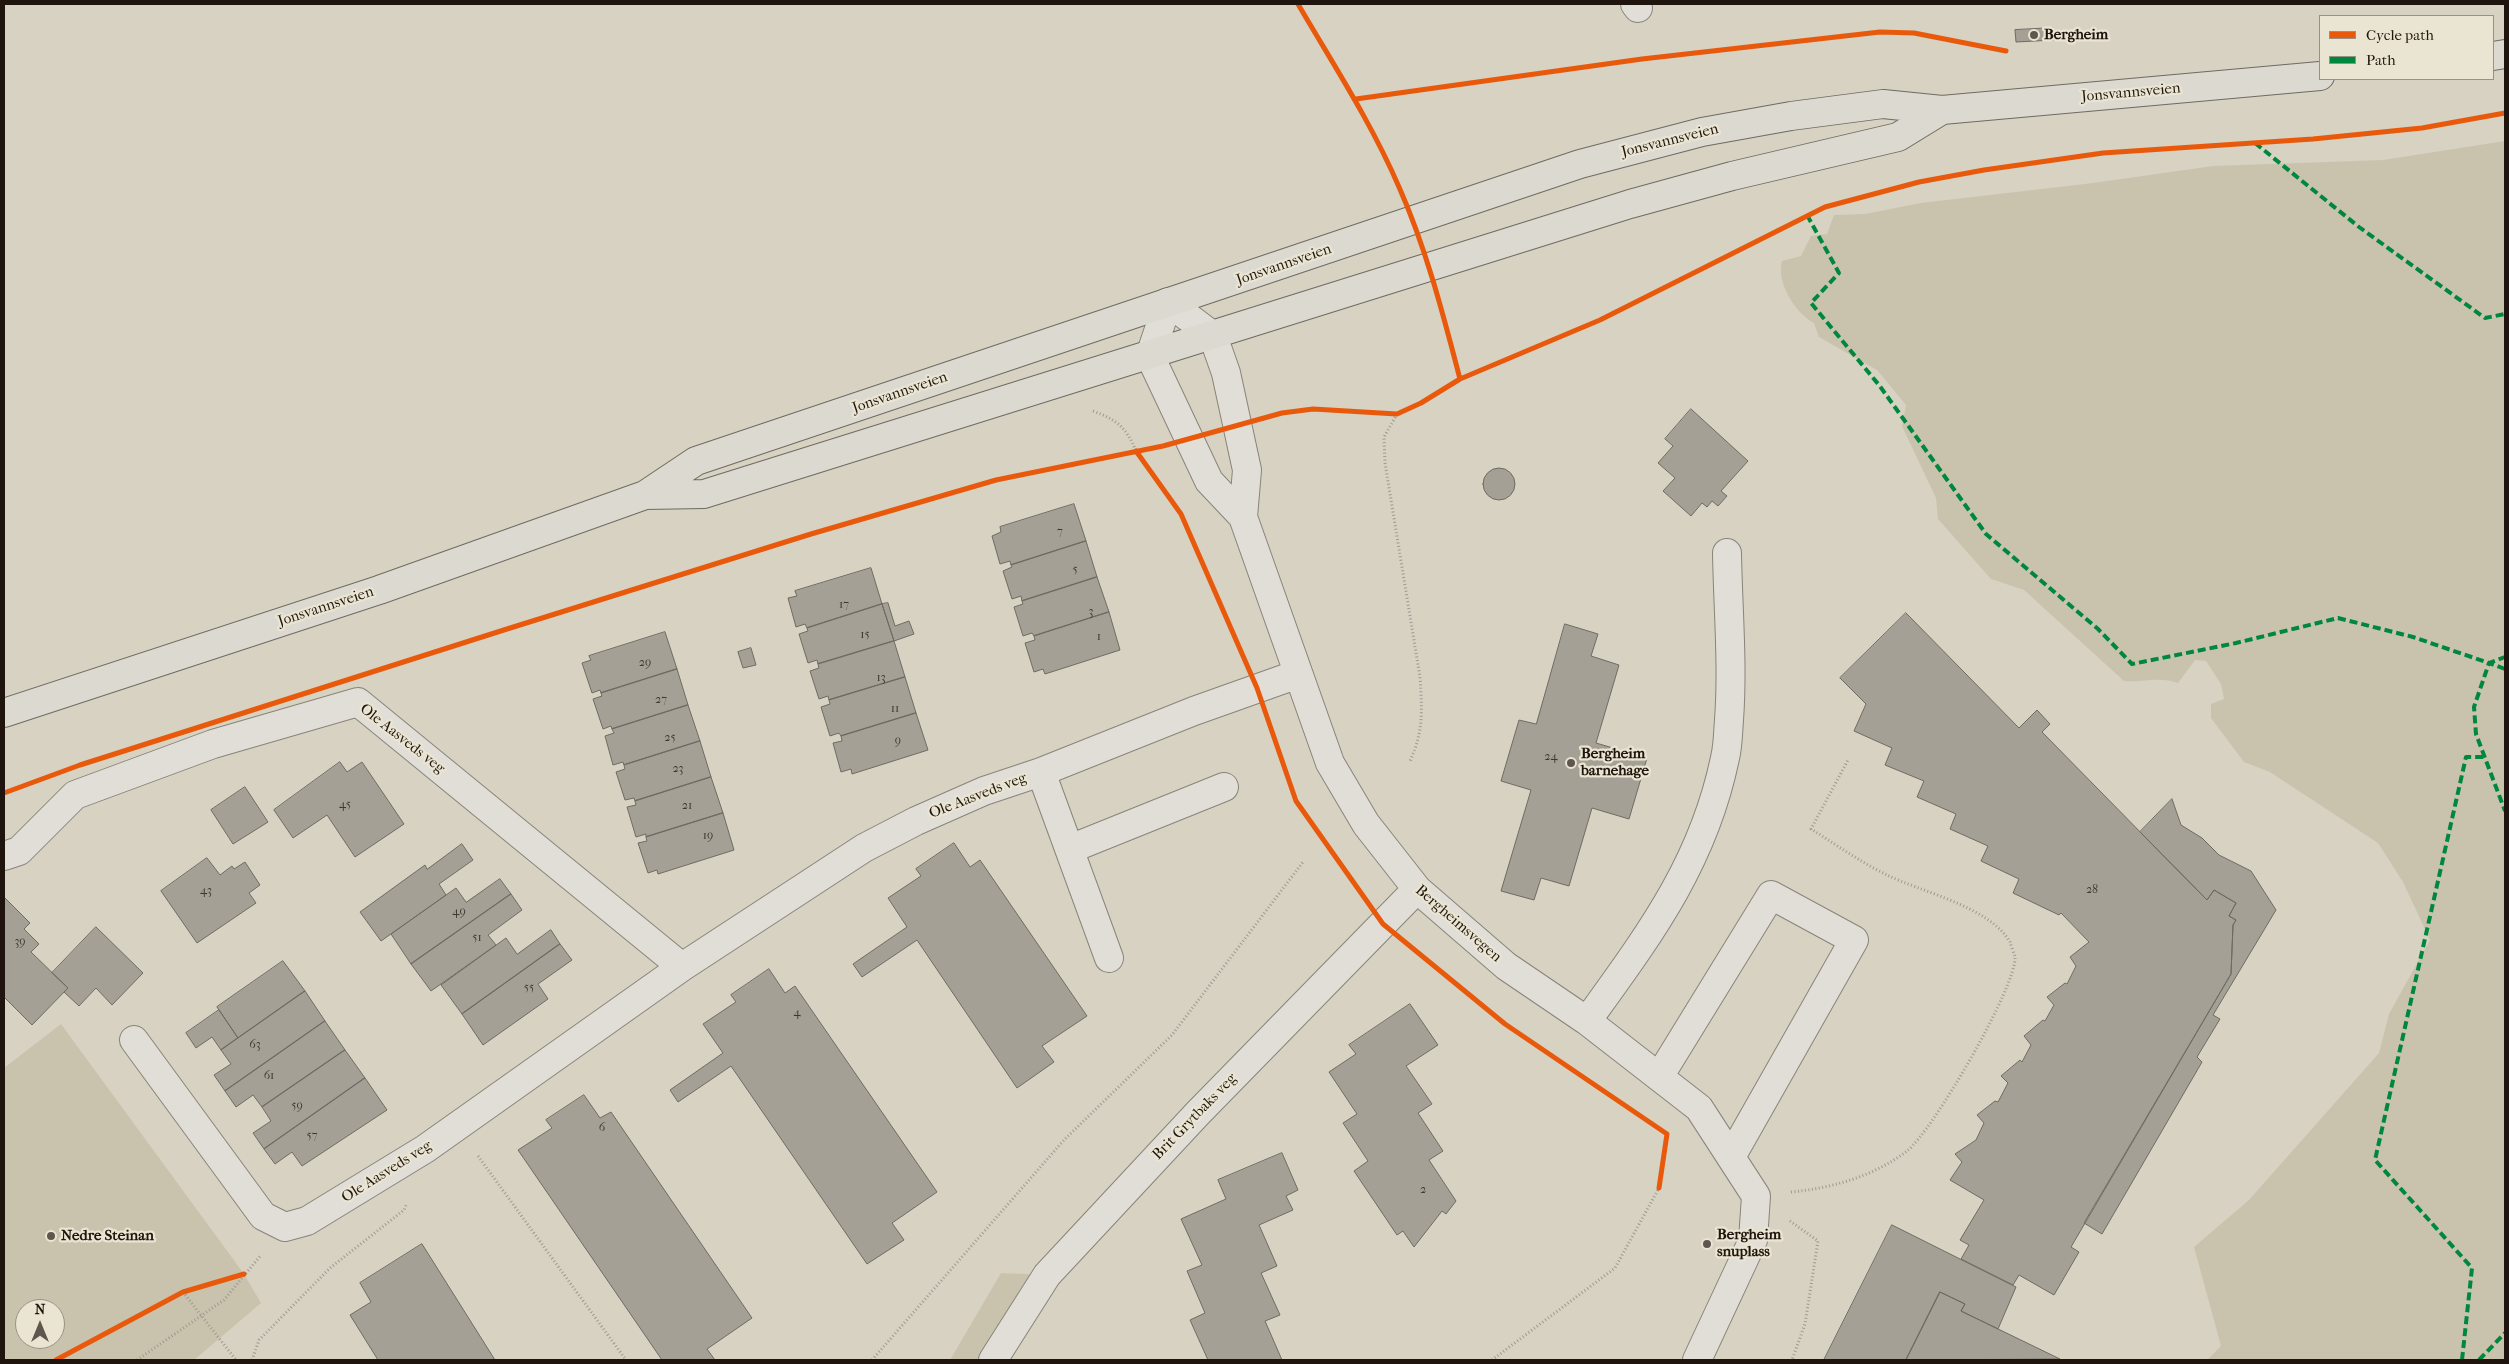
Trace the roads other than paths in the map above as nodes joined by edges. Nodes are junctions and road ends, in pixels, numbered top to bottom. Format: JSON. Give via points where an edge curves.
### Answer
{"nodes":[{"id":1,"x":2319,"y":76,"type":"edge"},
{"id":2,"x":1942,"y":110,"type":"junction"},
{"id":3,"x":1168,"y":302,"type":"junction"},
{"id":4,"x":1213,"y":336,"type":"junction"},
{"id":5,"x":1150,"y":356,"type":"junction"},
{"id":6,"x":645,"y":495,"type":"junction"},
{"id":7,"x":1243,"y":518,"type":"junction"},
{"id":8,"x":1727,"y":553,"type":"dead end"},
{"id":9,"x":1298,"y":674,"type":"junction"},
{"id":10,"x":4,"y":713,"type":"edge"},
{"id":11,"x":1042,"y":772,"type":"junction"},
{"id":12,"x":1224,"y":787,"type":"dead end"},
{"id":13,"x":1070,"y":849,"type":"junction"},
{"id":14,"x":4,"y":856,"type":"edge"},
{"id":15,"x":1417,"y":889,"type":"junction"},
{"id":16,"x":1109,"y":958,"type":"dead end"},
{"id":17,"x":682,"y":966,"type":"junction"},
{"id":18,"x":1587,"y":1021,"type":"junction"},
{"id":19,"x":134,"y":1040,"type":"dead end"},
{"id":20,"x":1659,"y":1077,"type":"junction"},
{"id":21,"x":1731,"y":1157,"type":"junction"},
{"id":22,"x":993,"y":1360,"type":"edge"},
{"id":23,"x":1697,"y":1360,"type":"edge"}],
"edges":[{"from":1,"to":2,"type":"main road","name":"Jonsvannsveien"},
{"from":2,"to":3,"type":"main road","name":"Jonsvannsveien","via":[[1883,104],[1702,132],[1580,164]]},
{"from":2,"to":4,"type":"main road","name":"Jonsvannsveien","via":[[1898,137],[1630,204],[1494,244]]},
{"from":3,"to":4,"type":"street"},
{"from":3,"to":5,"type":"street"},
{"from":3,"to":6,"type":"main road","name":"Jonsvannsveien","via":[[696,461]]},
{"from":4,"to":5,"type":"main road","name":"Jonsvannsveien"},
{"from":4,"to":7,"type":"street","name":"Bergheimsvegen","via":[[1226,373],[1247,470]]},
{"from":5,"to":6,"type":"main road","name":"Jonsvannsveien","via":[[704,494]]},
{"from":5,"to":7,"type":"street","name":"Bergheimsvegen","via":[[1209,481]]},
{"from":6,"to":10,"type":"main road","name":"Jonsvannsveien","via":[[379,590]]},
{"from":7,"to":9,"type":"street","name":"Bergheimsvegen"},
{"from":8,"to":18,"type":"street","via":[[1732,684],[1726,757],[1708,822],[1684,878],[1656,926]]},
{"from":9,"to":11,"type":"street","name":"Ole Aasveds veg","via":[[1194,711]]},
{"from":9,"to":15,"type":"street","name":"Bergheimsvegen","via":[[1330,763],[1366,824]]},
{"from":11,"to":13,"type":"street"},
{"from":11,"to":17,"type":"street","name":"Ole Aasveds veg","via":[[984,791],[864,848]]},
{"from":12,"to":13,"type":"street"},
{"from":13,"to":16,"type":"street"},
{"from":14,"to":17,"type":"street","name":"Ole Aasveds veg","via":[[19,851],[76,795],[213,744],[358,702]]},
{"from":15,"to":18,"type":"street","name":"Bergheimsvegen","via":[[1506,966]]},
{"from":15,"to":22,"type":"street","name":"Brit Grytbaks veg","via":[[1198,1113],[1048,1275]]},
{"from":17,"to":19,"type":"street","name":"Ole Aasveds veg","via":[[457,1127],[307,1221],[285,1227],[262,1216]]},
{"from":18,"to":20,"type":"street","name":"Bergheimsvegen"},
{"from":20,"to":21,"type":"street","name":"Bergheimsvegen","via":[[1699,1108]]},
{"from":20,"to":21,"type":"street","via":[[1771,895],[1854,940]]},
{"from":21,"to":23,"type":"street","name":"Bergheimsvegen","via":[[1756,1196],[1753,1240]]}]}
